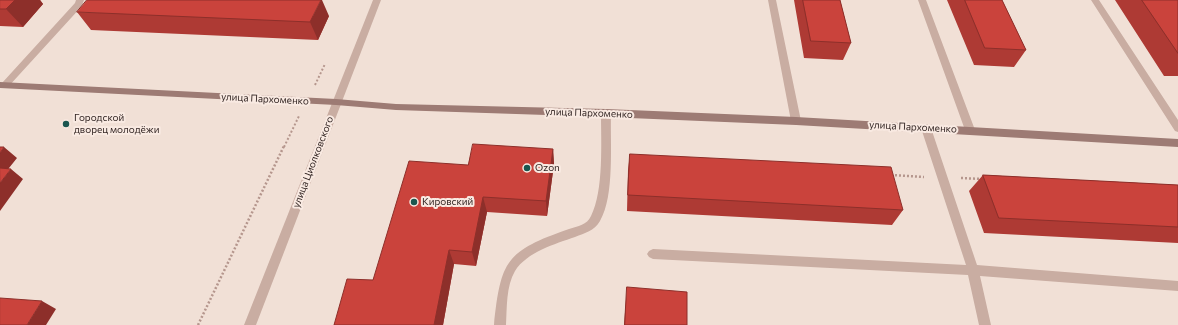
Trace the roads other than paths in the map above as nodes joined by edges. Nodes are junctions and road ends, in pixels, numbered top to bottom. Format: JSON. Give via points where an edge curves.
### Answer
{"nodes":[{"id":1,"x":80,"y":0,"type":"edge"},
{"id":2,"x":377,"y":0,"type":"edge"},
{"id":3,"x":772,"y":0,"type":"edge"},
{"id":4,"x":922,"y":0,"type":"edge"},
{"id":5,"x":1095,"y":0,"type":"edge"},
{"id":6,"x":2,"y":85,"type":"edge"},
{"id":7,"x":336,"y":102,"type":"junction"},
{"id":8,"x":606,"y":114,"type":"junction"},
{"id":9,"x":796,"y":122,"type":"junction"},
{"id":10,"x":926,"y":128,"type":"junction"},
{"id":11,"x":1178,"y":128,"type":"edge"},
{"id":12,"x":970,"y":130,"type":"junction"},
{"id":13,"x":1178,"y":143,"type":"edge"},
{"id":14,"x":653,"y":254,"type":"dead end"},
{"id":15,"x":973,"y":270,"type":"junction"},
{"id":16,"x":1178,"y":286,"type":"edge"},
{"id":17,"x":250,"y":325,"type":"edge"},
{"id":18,"x":500,"y":325,"type":"edge"},
{"id":19,"x":985,"y":325,"type":"edge"}],
"edges":[{"from":1,"to":6,"type":"street"},
{"from":2,"to":7,"type":"street","name":"улица Циолковского"},
{"from":3,"to":9,"type":"street"},
{"from":4,"to":12,"type":"street"},
{"from":5,"to":11,"type":"street"},
{"from":6,"to":7,"type":"main road","name":"улица Пархоменко"},
{"from":7,"to":8,"type":"main road","name":"улица Пархоменко","via":[[396,107]]},
{"from":7,"to":17,"type":"street","name":"улица Циолковского"},
{"from":8,"to":9,"type":"main road","name":"улица Пархоменко"},
{"from":8,"to":18,"type":"street","via":[[604,188],[595,223],[589,228],[539,245],[512,267],[505,285]]},
{"from":9,"to":10,"type":"main road","name":"улица Пархоменко"},
{"from":10,"to":12,"type":"main road","name":"улица Пархоменко"},
{"from":10,"to":15,"type":"street"},
{"from":12,"to":13,"type":"main road","name":"улица Пархоменко"},
{"from":14,"to":15,"type":"street"},
{"from":15,"to":16,"type":"street"},
{"from":15,"to":19,"type":"street"}]}
